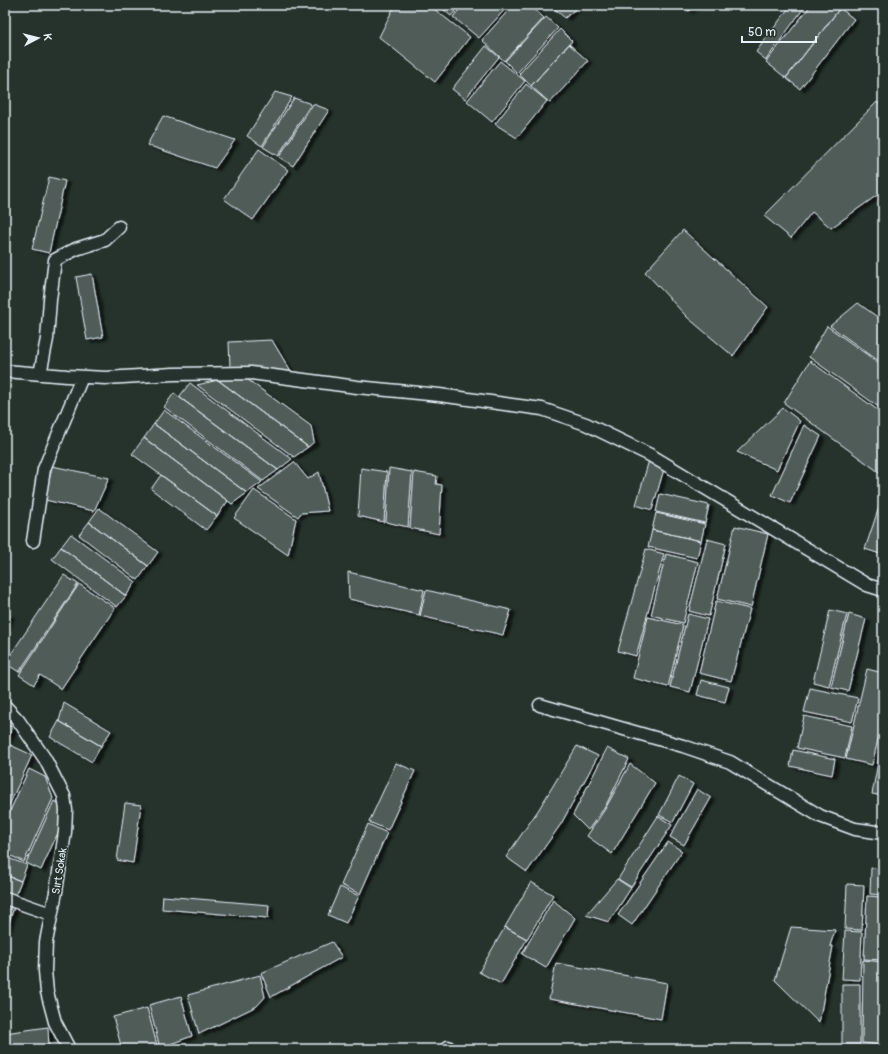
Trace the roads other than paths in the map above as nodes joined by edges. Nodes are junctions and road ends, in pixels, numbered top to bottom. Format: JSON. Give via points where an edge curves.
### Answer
{"nodes":[{"id":1,"x":119,"y":227,"type":"dead end"},
{"id":2,"x":5,"y":371,"type":"edge"},
{"id":3,"x":40,"y":374,"type":"junction"},
{"id":4,"x":82,"y":377,"type":"junction"},
{"id":5,"x":33,"y":541,"type":"dead end"},
{"id":6,"x":883,"y":590,"type":"edge"},
{"id":7,"x":540,"y":705,"type":"dead end"},
{"id":8,"x":5,"y":706,"type":"edge"},
{"id":9,"x":883,"y":833,"type":"edge"},
{"id":10,"x":5,"y":898,"type":"edge"},
{"id":11,"x":51,"y":914,"type":"junction"},
{"id":12,"x":69,"y":1049,"type":"edge"}],
"edges":[{"from":1,"to":3,"type":"street","via":[[106,240],[76,249],[55,260],[47,339]]},
{"from":2,"to":3,"type":"street"},
{"from":3,"to":4,"type":"street"},
{"from":4,"to":5,"type":"street","via":[[44,469]]},
{"from":4,"to":6,"type":"street","via":[[251,373],[542,409],[586,424],[650,456],[867,585]]},
{"from":7,"to":9,"type":"street","via":[[730,762],[820,816],[855,829]]},
{"from":8,"to":11,"type":"street","name":"Sırt Sokak","via":[[45,759],[64,796],[65,832]]},
{"from":10,"to":11,"type":"street"},
{"from":11,"to":12,"type":"street","name":"Sırt Sokak","via":[[44,971],[55,1022]]}]}
